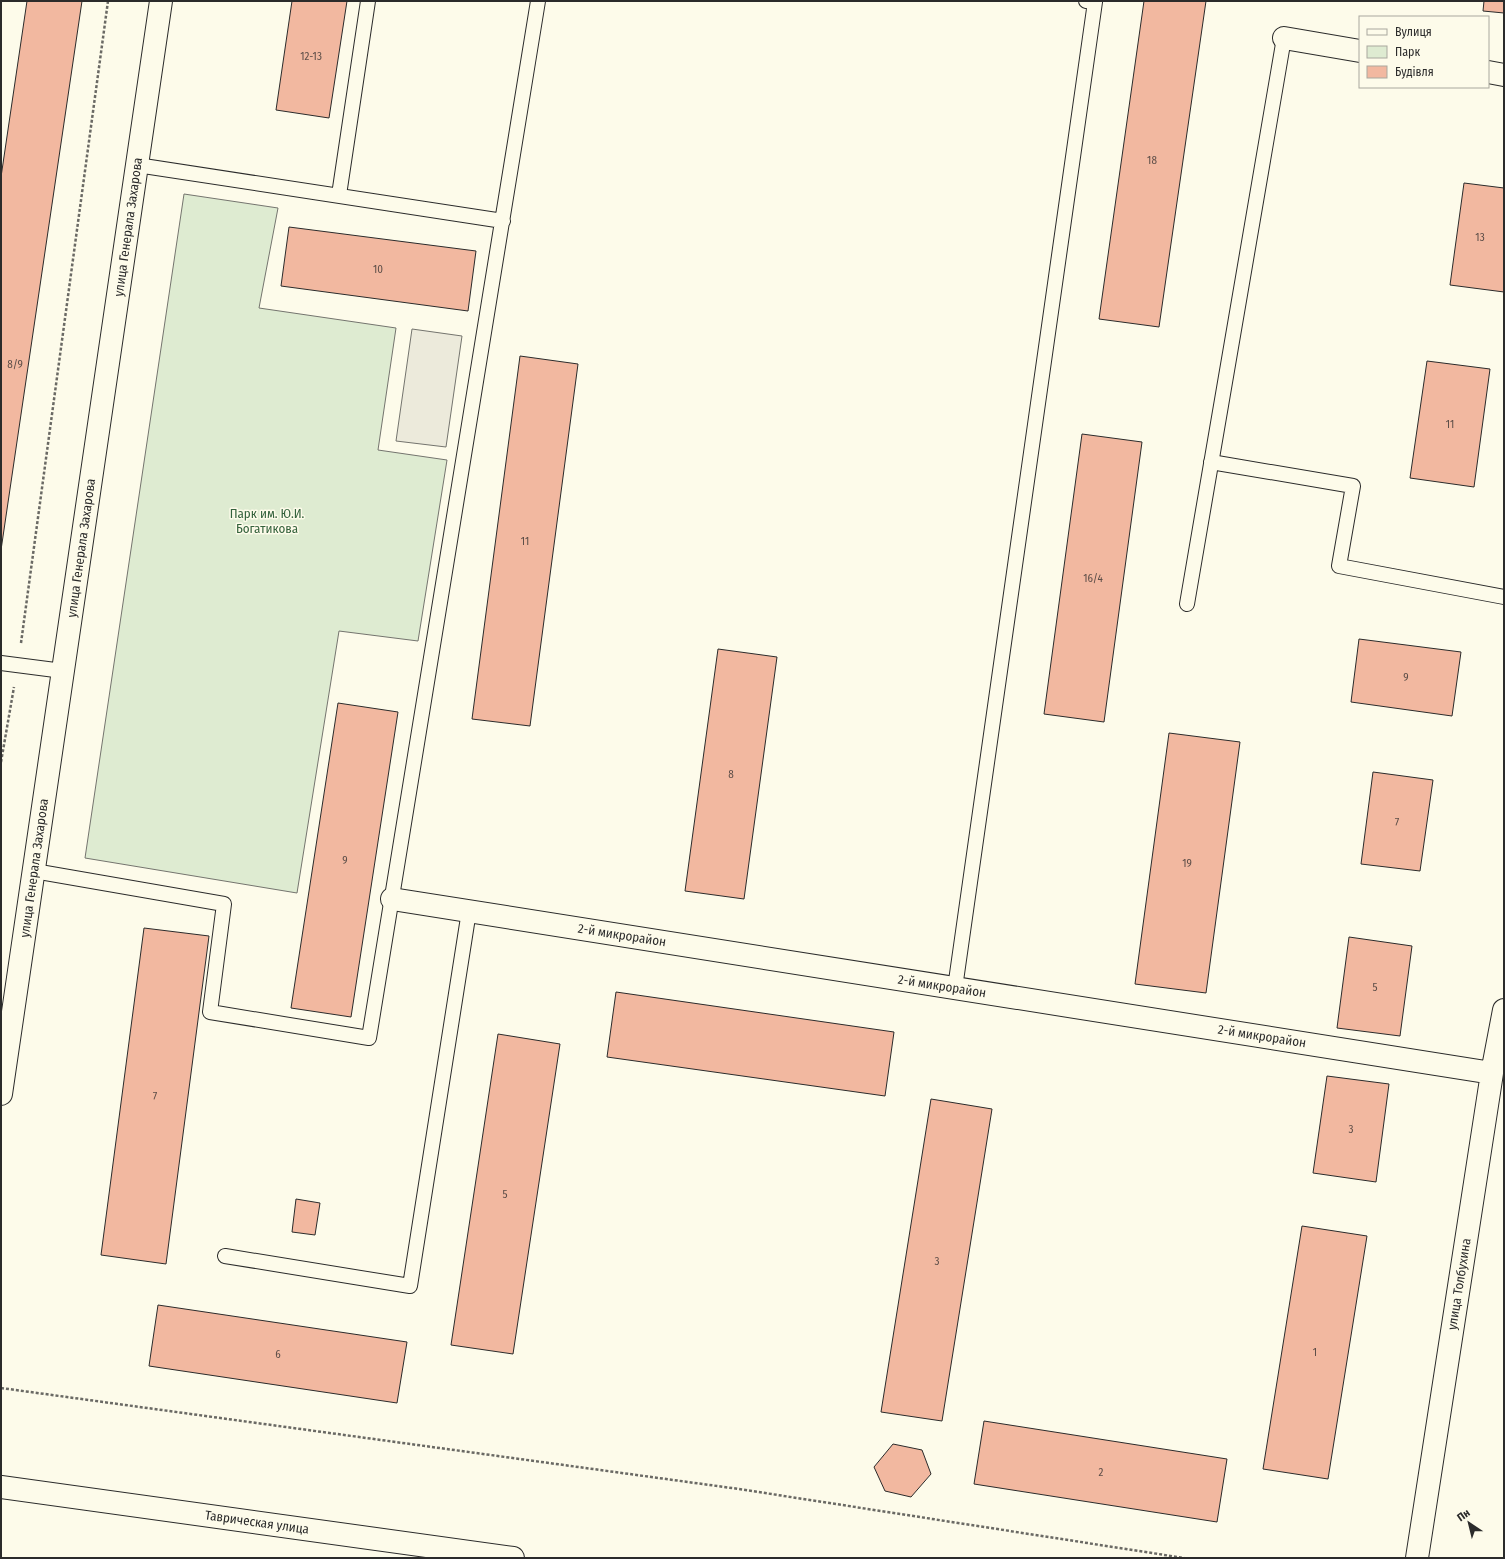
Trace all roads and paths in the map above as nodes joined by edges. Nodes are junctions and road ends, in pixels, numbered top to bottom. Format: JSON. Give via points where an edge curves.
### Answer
{"nodes":[{"id":1,"x":108,"y":1,"type":"edge"},
{"id":2,"x":161,"y":1,"type":"edge"},
{"id":3,"x":368,"y":1,"type":"edge"},
{"id":4,"x":538,"y":1,"type":"edge"},
{"id":5,"x":1086,"y":1,"type":"edge"},
{"id":6,"x":1284,"y":38,"type":"joint"},
{"id":7,"x":1359,"y":51,"type":"edge"},
{"id":8,"x":1489,"y":72,"type":"edge"},
{"id":9,"x":1504,"y":75,"type":"edge"},
{"id":10,"x":137,"y":164,"type":"junction"},
{"id":11,"x":339,"y":195,"type":"junction"},
{"id":12,"x":503,"y":220,"type":"junction"},
{"id":13,"x":1211,"y":462,"type":"junction"},
{"id":14,"x":1504,"y":597,"type":"edge"},
{"id":15,"x":1187,"y":604,"type":"dead end"},
{"id":16,"x":1,"y":663,"type":"edge"},
{"id":17,"x":18,"y":665,"type":"junction"},
{"id":18,"x":63,"y":671,"type":"junction"},
{"id":19,"x":1,"y":762,"type":"edge"},
{"id":20,"x":34,"y":871,"type":"junction"},
{"id":21,"x":392,"y":899,"type":"junction"},
{"id":22,"x":468,"y":911,"type":"junction"},
{"id":23,"x":954,"y":988,"type":"junction"},
{"id":24,"x":1504,"y":1010,"type":"edge"},
{"id":25,"x":1492,"y":1073,"type":"junction"},
{"id":26,"x":1,"y":1094,"type":"edge"},
{"id":27,"x":225,"y":1256,"type":"dead end"},
{"id":28,"x":1,"y":1388,"type":"edge"},
{"id":29,"x":1,"y":1487,"type":"edge"},
{"id":30,"x":513,"y":1558,"type":"edge"},
{"id":31,"x":1184,"y":1558,"type":"edge"},
{"id":32,"x":1417,"y":1558,"type":"edge"}],
"edges":[{"from":1,"to":17,"type":"path"},
{"from":2,"to":10,"type":"main road","name":"улица Генерала Захарова"},
{"from":3,"to":11,"type":"lane"},
{"from":4,"to":12,"type":"lane"},
{"from":5,"to":23,"type":"lane","via":[[1095,2]]},
{"from":6,"to":7,"type":"main road"},
{"from":6,"to":13,"type":"lane"},
{"from":8,"to":9,"type":"main road"},
{"from":10,"to":11,"type":"lane"},
{"from":10,"to":18,"type":"main road","name":"улица Генерала Захарова"},
{"from":11,"to":12,"type":"lane"},
{"from":12,"to":21,"type":"lane"},
{"from":13,"to":14,"type":"lane","via":[[1353,486],[1340,566]]},
{"from":13,"to":15,"type":"lane"},
{"from":16,"to":17,"type":"lane"},
{"from":17,"to":18,"type":"lane"},
{"from":17,"to":19,"type":"path"},
{"from":18,"to":20,"type":"main road","name":"улица Генерала Захарова"},
{"from":20,"to":21,"type":"lane","via":[[224,904],[210,1012],[369,1038]]},
{"from":20,"to":26,"type":"main road","name":"улица Генерала Захарова"},
{"from":21,"to":22,"type":"main road","name":"2-й микрорайон"},
{"from":22,"to":23,"type":"main road","name":"2-й микрорайон"},
{"from":22,"to":27,"type":"lane","via":[[410,1286]]},
{"from":23,"to":25,"type":"main road","name":"2-й микрорайон"},
{"from":24,"to":25,"type":"main road","name":"улица Толбухина"},
{"from":25,"to":32,"type":"main road","name":"улица Толбухина"},
{"from":28,"to":31,"type":"path","via":[[739,1489]]},
{"from":29,"to":30,"type":"main road","name":"Таврическая улица"}]}
